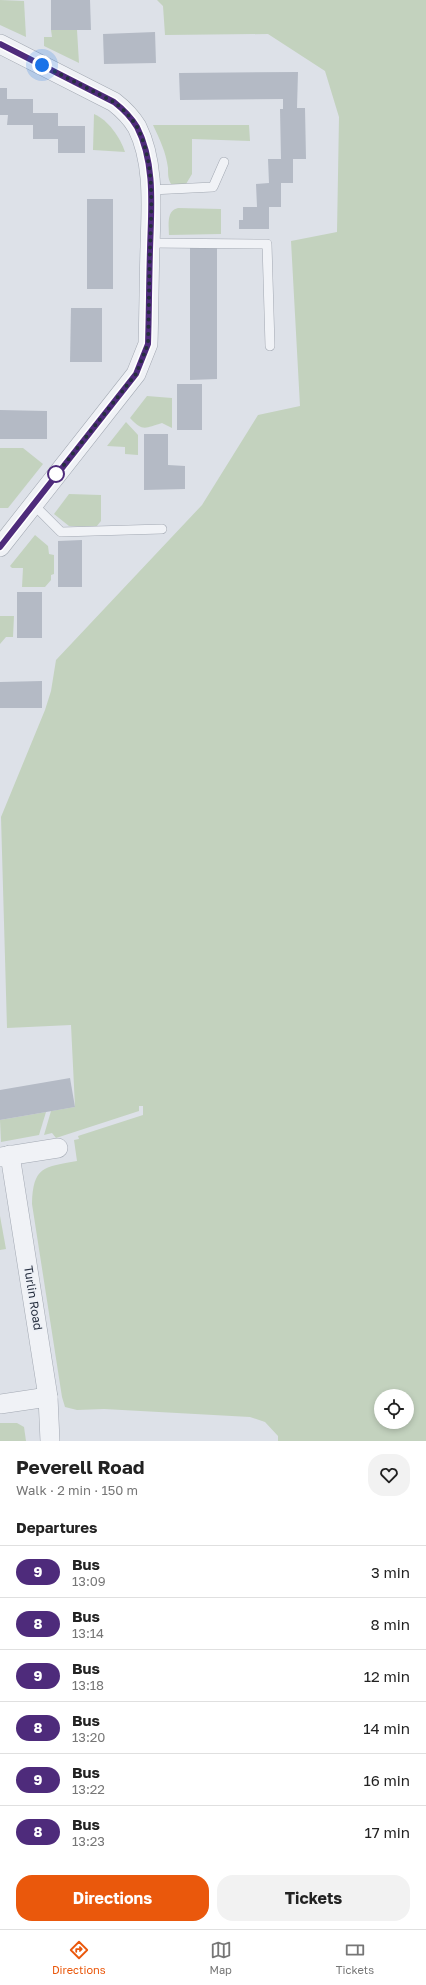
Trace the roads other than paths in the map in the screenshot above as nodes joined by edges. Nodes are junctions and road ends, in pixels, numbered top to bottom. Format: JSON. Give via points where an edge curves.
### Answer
{"nodes":[{"id":1,"x":0,"y":44,"type":"edge"},
{"id":2,"x":224,"y":162,"type":"dead end"},
{"id":3,"x":151,"y":190,"type":"junction"},
{"id":4,"x":150,"y":243,"type":"junction"},
{"id":5,"x":270,"y":346,"type":"dead end"},
{"id":6,"x":33,"y":504,"type":"junction"},
{"id":7,"x":162,"y":529,"type":"dead end"},
{"id":8,"x":0,"y":545,"type":"edge"},
{"id":9,"x":58,"y":1148,"type":"dead end"},
{"id":10,"x":5,"y":1156,"type":"edge"},
{"id":11,"x":48,"y":1397,"type":"junction"},
{"id":12,"x":0,"y":1404,"type":"edge"},
{"id":13,"x":50,"y":1441,"type":"edge"}],
"edges":[{"from":1,"to":3,"type":"street","via":[[123,109],[136,126],[142,140]]},
{"from":2,"to":3,"type":"lane","via":[[213,187]]},
{"from":3,"to":4,"type":"street"},
{"from":4,"to":5,"type":"lane","via":[[268,244]]},
{"from":4,"to":6,"type":"street","via":[[148,344],[142,362],[136,374]]},
{"from":6,"to":7,"type":"lane","via":[[61,532]]},
{"from":6,"to":8,"type":"street"},
{"from":9,"to":10,"type":"street"},
{"from":10,"to":11,"type":"street","name":"Turlin Road"},
{"from":11,"to":12,"type":"street"},
{"from":11,"to":13,"type":"street","name":"Turlin Road"}]}
